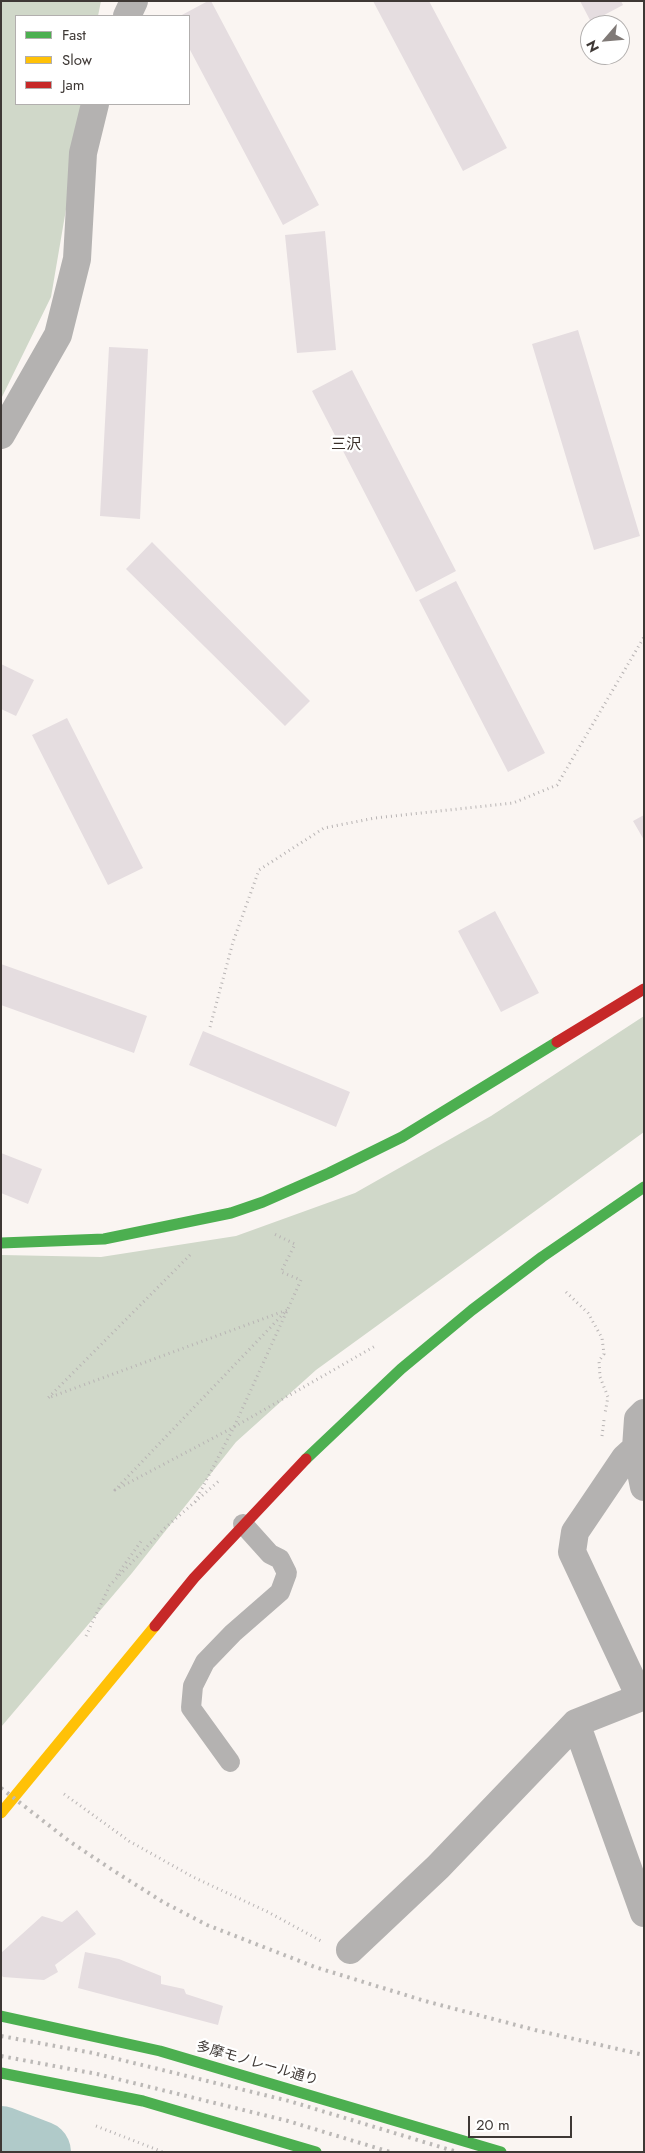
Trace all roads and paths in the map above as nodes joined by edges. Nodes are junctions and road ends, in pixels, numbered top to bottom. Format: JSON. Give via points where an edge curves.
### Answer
{"nodes":[{"id":1,"x":134,"y":1,"type":"edge"},
{"id":2,"x":127,"y":15,"type":"edge"},
{"id":3,"x":95,"y":105,"type":"edge"},
{"id":4,"x":1,"y":435,"type":"edge"},
{"id":5,"x":644,"y":636,"type":"edge"},
{"id":6,"x":644,"y":988,"type":"edge"},
{"id":7,"x":210,"y":1028,"type":"dead end"},
{"id":8,"x":644,"y":1187,"type":"edge"},
{"id":9,"x":231,"y":1214,"type":"junction"},
{"id":10,"x":1,"y":1243,"type":"edge"},
{"id":11,"x":196,"y":1249,"type":"dead end"},
{"id":12,"x":566,"y":1292,"type":"dead end"},
{"id":13,"x":287,"y":1310,"type":"junction"},
{"id":14,"x":378,"y":1345,"type":"dead end"},
{"id":15,"x":644,"y":1414,"type":"edge"},
{"id":16,"x":234,"y":1428,"type":"junction"},
{"id":17,"x":631,"y":1453,"type":"junction"},
{"id":18,"x":220,"y":1480,"type":"dead end"},
{"id":19,"x":644,"y":1487,"type":"edge"},
{"id":20,"x":195,"y":1502,"type":"junction"},
{"id":21,"x":243,"y":1524,"type":"junction"},
{"id":22,"x":142,"y":1540,"type":"dead end"},
{"id":23,"x":109,"y":1586,"type":"junction"},
{"id":24,"x":86,"y":1636,"type":"dead end"},
{"id":25,"x":642,"y":1696,"type":"edge"},
{"id":26,"x":576,"y":1723,"type":"junction"},
{"id":27,"x":230,"y":1762,"type":"dead end"},
{"id":28,"x":64,"y":1794,"type":"dead end"},
{"id":29,"x":1,"y":1813,"type":"edge"},
{"id":30,"x":644,"y":1913,"type":"edge"},
{"id":31,"x":350,"y":1950,"type":"joint"},
{"id":32,"x":1,"y":2016,"type":"edge"},
{"id":33,"x":1,"y":2073,"type":"edge"},
{"id":34,"x":316,"y":2152,"type":"edge"},
{"id":35,"x":501,"y":2152,"type":"edge"}],
"edges":[{"from":1,"to":2,"type":"street"},
{"from":3,"to":4,"type":"street","via":[[83,153],[77,259],[58,335]]},
{"from":5,"to":7,"type":"path","via":[[557,785],[513,803],[375,818],[324,828],[259,870],[233,942]]},
{"from":6,"to":9,"type":"street","via":[[402,1137],[329,1173]]},
{"from":8,"to":21,"type":"street","via":[[542,1257],[401,1369],[323,1440]]},
{"from":9,"to":10,"type":"street","via":[[104,1239]]},
{"from":9,"to":13,"type":"path","via":[[295,1244],[281,1272],[301,1280]]},
{"from":11,"to":13,"type":"path","via":[[48,1398]]},
{"from":12,"to":17,"type":"path","via":[[588,1313],[602,1338],[604,1354],[599,1360],[600,1377],[608,1397],[602,1433],[607,1452]]},
{"from":13,"to":16,"type":"path"},
{"from":13,"to":16,"type":"path","via":[[115,1490]]},
{"from":14,"to":16,"type":"path"},
{"from":15,"to":17,"type":"street","via":[[638,1419]]},
{"from":16,"to":20,"type":"path"},
{"from":17,"to":19,"type":"street"},
{"from":17,"to":25,"type":"street","via":[[575,1532],[572,1552]]},
{"from":18,"to":20,"type":"path"},
{"from":20,"to":23,"type":"path"},
{"from":21,"to":27,"type":"lane","via":[[270,1554],[280,1559],[287,1573],[280,1592],[205,1662],[194,1686],[191,1708]]},
{"from":21,"to":29,"type":"street","via":[[194,1578]]},
{"from":22,"to":23,"type":"path"},
{"from":23,"to":24,"type":"path"},
{"from":25,"to":26,"type":"street"},
{"from":26,"to":30,"type":"street"},
{"from":26,"to":31,"type":"street","via":[[438,1866]]},
{"from":28,"to":31,"type":"path","via":[[129,1841],[193,1877],[330,1946]]},
{"from":32,"to":35,"type":"street","name":"多摩モノレール通り","via":[[160,2051]]},
{"from":33,"to":34,"type":"street","via":[[143,2101]]}]}
